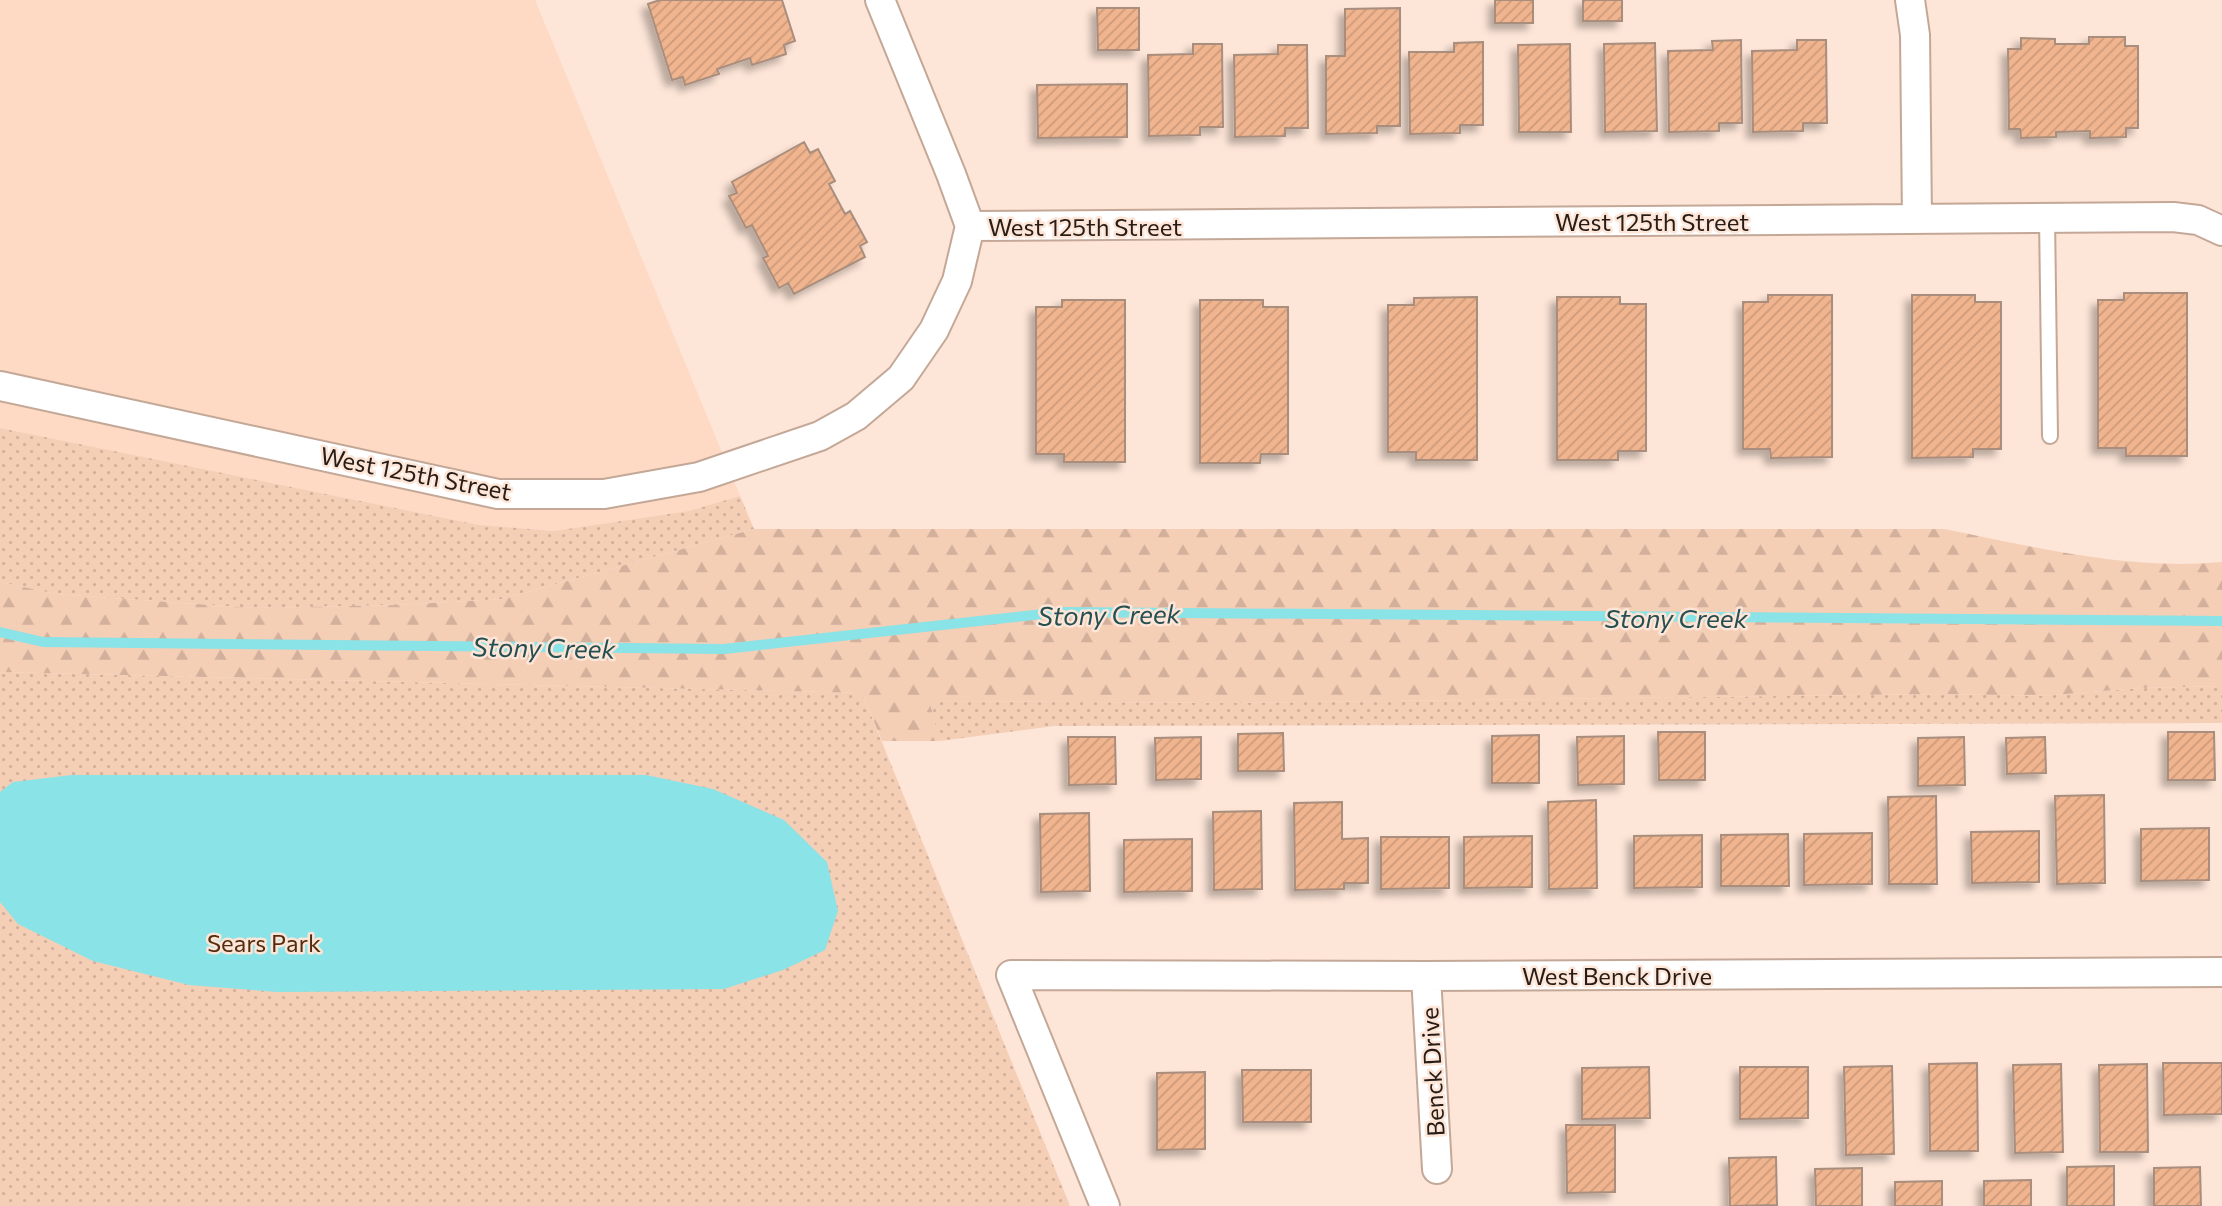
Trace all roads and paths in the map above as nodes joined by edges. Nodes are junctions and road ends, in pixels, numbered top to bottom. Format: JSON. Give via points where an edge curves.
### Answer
{"nodes":[{"id":1,"x":880,"y":0,"type":"edge"},
{"id":2,"x":1910,"y":0,"type":"edge"},
{"id":3,"x":2047,"y":217,"type":"junction"},
{"id":4,"x":1917,"y":219,"type":"junction"},
{"id":5,"x":970,"y":226,"type":"junction"},
{"id":6,"x":2222,"y":231,"type":"edge"},
{"id":7,"x":0,"y":386,"type":"edge"},
{"id":8,"x":2050,"y":436,"type":"dead end"},
{"id":9,"x":2222,"y":972,"type":"edge"},
{"id":10,"x":1426,"y":976,"type":"junction"},
{"id":11,"x":1437,"y":1169,"type":"dead end"},
{"id":12,"x":1105,"y":1206,"type":"edge"}],
"edges":[{"from":1,"to":5,"type":"street"},
{"from":2,"to":4,"type":"street","via":[[1915,35]]},
{"from":3,"to":4,"type":"street","name":"West 125th Street"},
{"from":3,"to":6,"type":"street","name":"West 125th Street","via":[[2172,217],[2198,220]]},
{"from":3,"to":8,"type":"lane"},
{"from":4,"to":5,"type":"street","name":"West 125th Street"},
{"from":5,"to":7,"type":"street","name":"West 125th Street","via":[[957,281],[934,330],[901,378],[856,416],[820,436],[699,477],[604,494],[498,494]]},
{"from":9,"to":10,"type":"street","name":"West Benck Drive"},
{"from":10,"to":11,"type":"street","name":"Benck Drive"},
{"from":10,"to":12,"type":"street","name":"West Benck Drive","via":[[1011,975]]}]}
